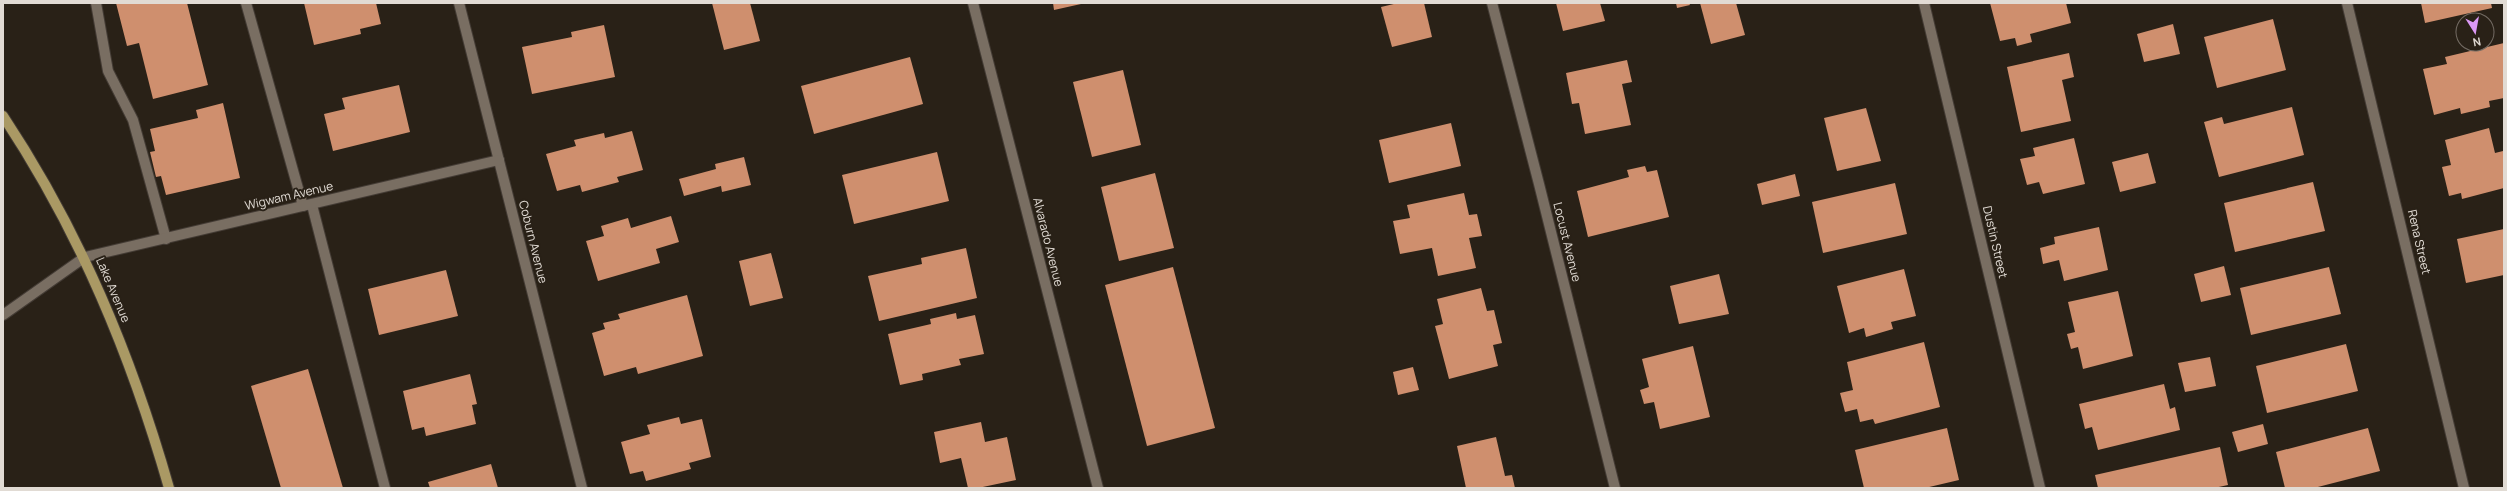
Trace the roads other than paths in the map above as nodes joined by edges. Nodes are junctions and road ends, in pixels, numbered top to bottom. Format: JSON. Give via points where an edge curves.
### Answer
{"nodes":[{"id":1,"x":96,"y":3,"type":"edge"},
{"id":2,"x":246,"y":3,"type":"edge"},
{"id":3,"x":458,"y":3,"type":"edge"},
{"id":4,"x":973,"y":3,"type":"edge"},
{"id":5,"x":1492,"y":3,"type":"edge"},
{"id":6,"x":1924,"y":3,"type":"edge"},
{"id":7,"x":2347,"y":3,"type":"edge"},
{"id":8,"x":3,"y":116,"type":"edge"},
{"id":9,"x":499,"y":160,"type":"junction"},
{"id":10,"x":307,"y":206,"type":"junction"},
{"id":11,"x":166,"y":239,"type":"junction"},
{"id":12,"x":85,"y":257,"type":"junction"},
{"id":13,"x":3,"y":315,"type":"edge"},
{"id":14,"x":169,"y":488,"type":"edge"},
{"id":15,"x":385,"y":488,"type":"edge"},
{"id":16,"x":582,"y":488,"type":"edge"},
{"id":17,"x":1098,"y":488,"type":"edge"},
{"id":18,"x":1615,"y":488,"type":"edge"},
{"id":19,"x":2040,"y":488,"type":"edge"},
{"id":20,"x":2464,"y":488,"type":"edge"}],
"edges":[{"from":1,"to":11,"type":"street","via":[[108,71],[133,120]]},
{"from":2,"to":10,"type":"street"},
{"from":3,"to":9,"type":"street","name":"Coburn Avenue"},
{"from":4,"to":17,"type":"street","name":"Alvarado Avenue"},
{"from":5,"to":18,"type":"street","name":"Locust Avenue","via":[[1540,184]]},
{"from":6,"to":19,"type":"street","name":"Dustin Street"},
{"from":7,"to":20,"type":"street","name":"Rena Street"},
{"from":8,"to":12,"type":"main road","name":"Lake Avenue","via":[[53,196]]},
{"from":9,"to":10,"type":"street","name":"Wigwam Avenue"},
{"from":9,"to":16,"type":"street","name":"Coburn Avenue"},
{"from":10,"to":11,"type":"street","name":"Wigwam Avenue"},
{"from":10,"to":15,"type":"street"},
{"from":11,"to":12,"type":"street","name":"Wigwam Avenue"},
{"from":12,"to":13,"type":"street"},
{"from":12,"to":14,"type":"main road","name":"Lake Avenue","via":[[129,365]]}]}
